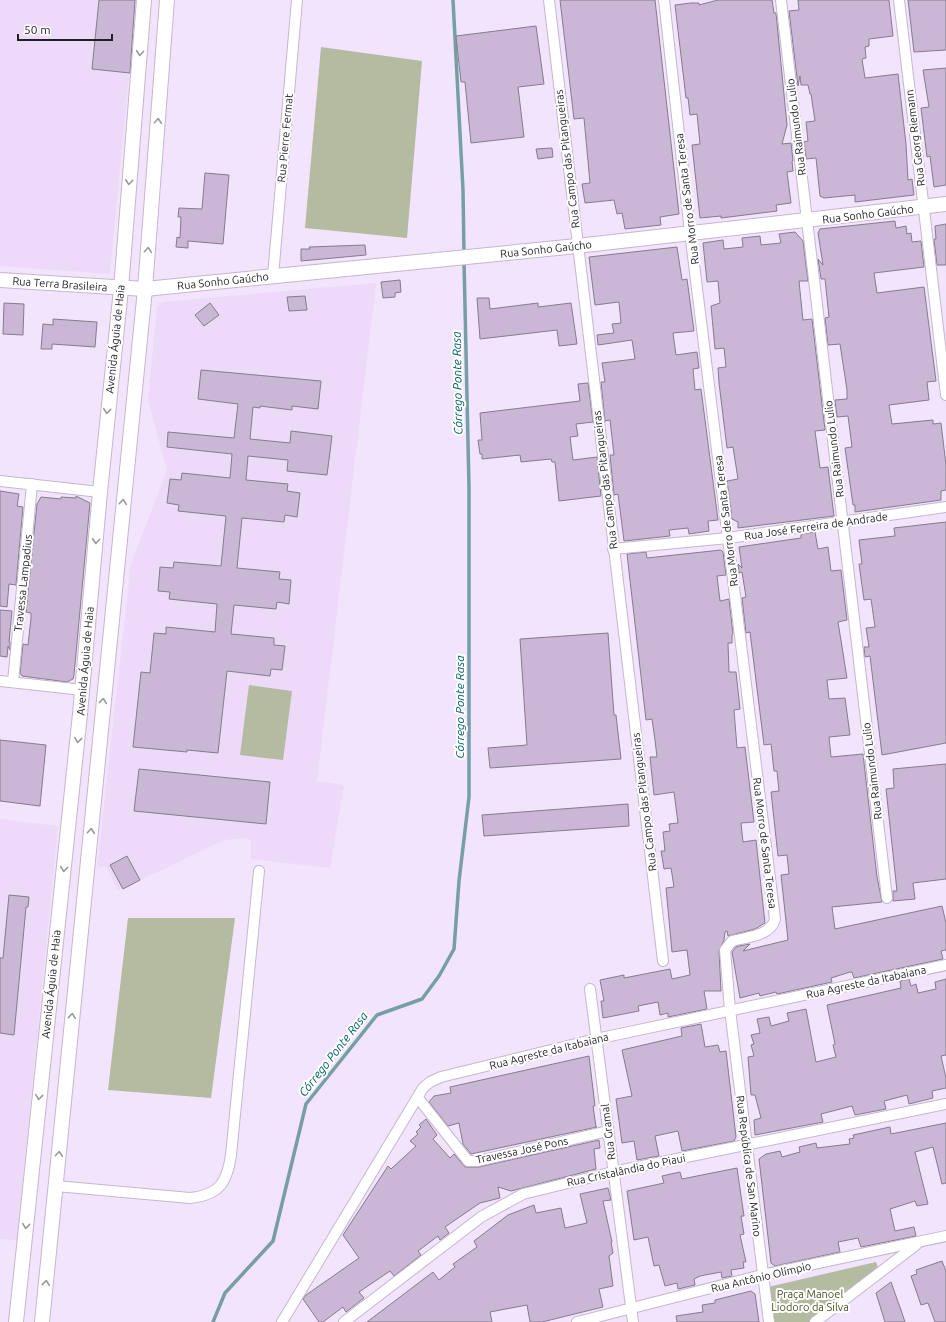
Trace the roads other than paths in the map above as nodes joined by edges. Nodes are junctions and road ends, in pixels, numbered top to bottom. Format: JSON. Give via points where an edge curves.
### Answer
{"nodes":[{"id":1,"x":144,"y":0,"type":"edge"},
{"id":2,"x":167,"y":0,"type":"edge"},
{"id":3,"x":297,"y":0,"type":"edge"},
{"id":4,"x":549,"y":0,"type":"edge"},
{"id":5,"x":664,"y":0,"type":"edge"},
{"id":6,"x":781,"y":0,"type":"edge"},
{"id":7,"x":899,"y":0,"type":"edge"},
{"id":8,"x":946,"y":204,"type":"edge"},
{"id":9,"x":923,"y":207,"type":"junction"},
{"id":10,"x":807,"y":221,"type":"junction"},
{"id":11,"x":690,"y":232,"type":"junction"},
{"id":12,"x":577,"y":246,"type":"junction"},
{"id":13,"x":273,"y":276,"type":"junction"},
{"id":14,"x":0,"y":280,"type":"edge"},
{"id":15,"x":121,"y":289,"type":"junction"},
{"id":16,"x":145,"y":289,"type":"junction"},
{"id":17,"x":946,"y":395,"type":"edge"},
{"id":18,"x":0,"y":481,"type":"edge"},
{"id":19,"x":32,"y":484,"type":"junction"},
{"id":20,"x":100,"y":492,"type":"junction"},
{"id":21,"x":946,"y":507,"type":"edge"},
{"id":22,"x":843,"y":523,"type":"junction"},
{"id":23,"x":728,"y":538,"type":"junction"},
{"id":24,"x":613,"y":549,"type":"junction"},
{"id":25,"x":0,"y":681,"type":"edge"},
{"id":26,"x":13,"y":682,"type":"junction"},
{"id":27,"x":82,"y":690,"type":"junction"},
{"id":28,"x":259,"y":871,"type":"dead end"},
{"id":29,"x":887,"y":898,"type":"dead end"},
{"id":30,"x":663,"y":961,"type":"dead end"},
{"id":31,"x":946,"y":965,"type":"edge"},
{"id":32,"x":590,"y":989,"type":"dead end"},
{"id":33,"x":730,"y":1010,"type":"junction"},
{"id":34,"x":596,"y":1039,"type":"junction"},
{"id":35,"x":418,"y":1098,"type":"junction"},
{"id":36,"x":946,"y":1104,"type":"edge"},
{"id":37,"x":608,"y":1131,"type":"junction"},
{"id":38,"x":746,"y":1145,"type":"junction"},
{"id":39,"x":612,"y":1172,"type":"junction"},
{"id":40,"x":56,"y":1186,"type":"junction"},
{"id":41,"x":946,"y":1236,"type":"edge"},
{"id":42,"x":919,"y":1242,"type":"junction"},
{"id":43,"x":762,"y":1275,"type":"junction"},
{"id":44,"x":631,"y":1309,"type":"junction"},
{"id":45,"x":16,"y":1322,"type":"edge"},
{"id":46,"x":42,"y":1322,"type":"edge"},
{"id":47,"x":282,"y":1322,"type":"edge"},
{"id":48,"x":344,"y":1322,"type":"edge"},
{"id":49,"x":577,"y":1322,"type":"edge"},
{"id":50,"x":633,"y":1322,"type":"edge"},
{"id":51,"x":769,"y":1322,"type":"edge"},
{"id":52,"x":815,"y":1322,"type":"edge"}],
"edges":[{"from":1,"to":15,"type":"main road","name":"Avenida Águia de Haia","one_way":true},
{"from":16,"to":2,"type":"main road","name":"Avenida Águia de Haia","one_way":true},
{"from":3,"to":13,"type":"street","name":"Rua Pierre Fermat"},
{"from":4,"to":12,"type":"street","name":"Rua Campo das Pitangueiras"},
{"from":5,"to":11,"type":"street","name":"Rua Morro de Santa Teresa"},
{"from":6,"to":10,"type":"street","name":"Rua Raimundo Lulio"},
{"from":7,"to":9,"type":"street","name":"Rua Georg Riemann"},
{"from":8,"to":9,"type":"main road","name":"Rua Sonho Gaúcho"},
{"from":9,"to":10,"type":"main road","name":"Rua Sonho Gaúcho"},
{"from":9,"to":17,"type":"street","name":"Rua Georg Riemann"},
{"from":10,"to":11,"type":"main road","name":"Rua Sonho Gaúcho"},
{"from":10,"to":22,"type":"street","name":"Rua Raimundo Lulio"},
{"from":11,"to":12,"type":"main road","name":"Rua Sonho Gaúcho"},
{"from":11,"to":23,"type":"street","name":"Rua Morro de Santa Teresa"},
{"from":12,"to":13,"type":"main road","name":"Rua Sonho Gaúcho"},
{"from":12,"to":24,"type":"street","name":"Rua Campo das Pitangueiras"},
{"from":13,"to":16,"type":"main road","name":"Rua Sonho Gaúcho"},
{"from":14,"to":15,"type":"main road","name":"Rua Terra Brasileira"},
{"from":15,"to":16,"type":"main road","name":"Rua Terra Brasileira"},
{"from":15,"to":20,"type":"main road","name":"Avenida Águia de Haia","one_way":true},
{"from":40,"to":16,"type":"main road","name":"Avenida Águia de Haia","one_way":true,"via":[[95,772]]},
{"from":18,"to":19,"type":"street"},
{"from":19,"to":20,"type":"street"},
{"from":19,"to":26,"type":"street","name":"Travessa Lampadius"},
{"from":20,"to":27,"type":"main road","name":"Avenida Águia de Haia","one_way":true},
{"from":21,"to":22,"type":"street","name":"Rua José Ferreira de Andrade"},
{"from":22,"to":23,"type":"street","name":"Rua José Ferreira de Andrade"},
{"from":22,"to":29,"type":"street","name":"Rua Raimundo Lulio"},
{"from":23,"to":24,"type":"street","name":"Rua José Ferreira de Andrade"},
{"from":23,"to":33,"type":"street","name":"Rua Morro de Santa Teresa","via":[[775,919],[769,931],[732,941],[725,950]]},
{"from":24,"to":30,"type":"street","name":"Rua Campo das Pitangueiras"},
{"from":25,"to":26,"type":"street"},
{"from":26,"to":27,"type":"street"},
{"from":27,"to":45,"type":"main road","name":"Avenida Águia de Haia","one_way":true},
{"from":28,"to":40,"type":"street","via":[[231,1155],[223,1182],[210,1194],[190,1198]]},
{"from":31,"to":33,"type":"street","name":"Rua Agreste da Itabaiana"},
{"from":32,"to":34,"type":"street","name":"Rua Gramal"},
{"from":33,"to":34,"type":"street","name":"Rua Agreste da Itabaiana"},
{"from":33,"to":38,"type":"street","name":"Rua República de San Marino"},
{"from":34,"to":35,"type":"street","name":"Rua Agreste da Itabaiana","via":[[441,1077],[423,1088]]},
{"from":34,"to":37,"type":"street","name":"Rua Gramal"},
{"from":35,"to":37,"type":"street","name":"Travessa José Pons","via":[[468,1161],[478,1161]]},
{"from":35,"to":47,"type":"street","name":"Rua Agreste da Itabaiana"},
{"from":36,"to":38,"type":"street","name":"Rua Cristalândia do Piaui"},
{"from":37,"to":39,"type":"street","name":"Rua Gramal"},
{"from":38,"to":39,"type":"street","name":"Rua Cristalândia do Piaui"},
{"from":38,"to":43,"type":"street","name":"Rua República de San Marino"},
{"from":39,"to":44,"type":"street","name":"Rua Gramal"},
{"from":39,"to":48,"type":"street","name":"Rua Cristalândia do Piaui","via":[[523,1194],[502,1204],[481,1217]]},
{"from":46,"to":40,"type":"main road","name":"Avenida Águia de Haia","one_way":true},
{"from":41,"to":42,"type":"street","name":"Rua Antônio Olímpio"},
{"from":42,"to":43,"type":"street","name":"Rua Antônio Olímpio"},
{"from":42,"to":52,"type":"street"},
{"from":43,"to":44,"type":"street","name":"Rua Antônio Olímpio"},
{"from":43,"to":51,"type":"street","name":"Rua República de San Marino"},
{"from":44,"to":49,"type":"street","name":"Rua Antônio Olímpio"},
{"from":44,"to":50,"type":"street","name":"Rua Gramal"}]}
